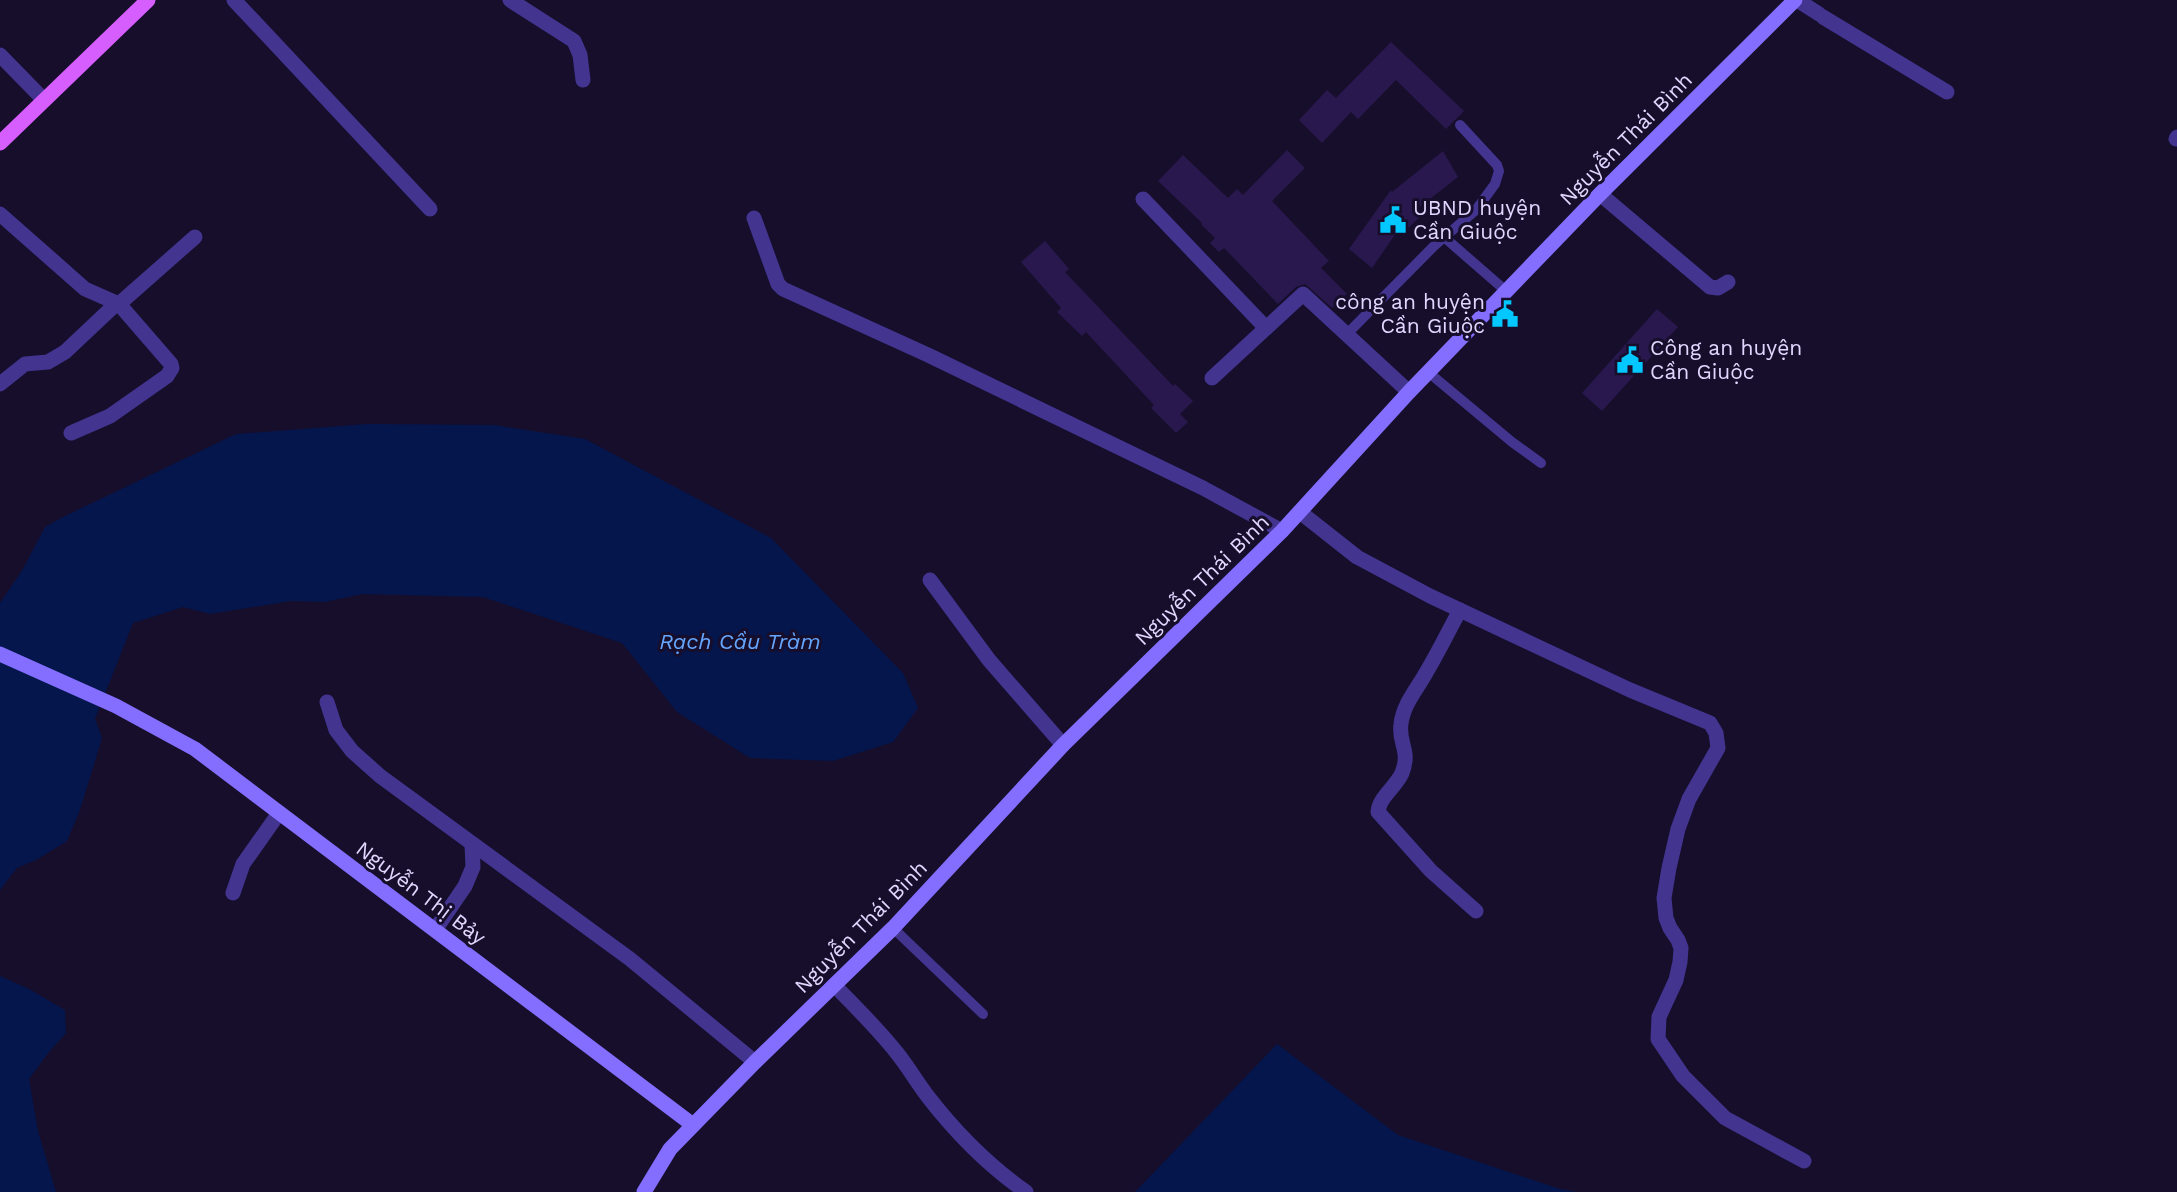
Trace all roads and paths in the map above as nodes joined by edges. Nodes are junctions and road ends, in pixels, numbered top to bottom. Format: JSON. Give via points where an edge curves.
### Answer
{"nodes":[{"id":1,"x":147,"y":0,"type":"edge"},
{"id":2,"x":234,"y":0,"type":"edge"},
{"id":3,"x":510,"y":0,"type":"edge"},
{"id":4,"x":1796,"y":0,"type":"edge"},
{"id":5,"x":0,"y":55,"type":"edge"},
{"id":6,"x":583,"y":80,"type":"dead end"},
{"id":7,"x":1947,"y":92,"type":"dead end"},
{"id":8,"x":44,"y":100,"type":"junction"},
{"id":9,"x":1460,"y":125,"type":"dead end"},
{"id":10,"x":0,"y":143,"type":"edge"},
{"id":11,"x":1600,"y":194,"type":"junction"},
{"id":12,"x":1143,"y":199,"type":"dead end"},
{"id":13,"x":430,"y":209,"type":"dead end"},
{"id":14,"x":0,"y":214,"type":"edge"},
{"id":15,"x":754,"y":218,"type":"dead end"},
{"id":16,"x":195,"y":237,"type":"dead end"},
{"id":17,"x":1444,"y":237,"type":"junction"},
{"id":18,"x":1728,"y":282,"type":"dead end"},
{"id":19,"x":1506,"y":291,"type":"junction"},
{"id":20,"x":118,"y":304,"type":"junction"},
{"id":21,"x":1266,"y":328,"type":"junction"},
{"id":22,"x":1347,"y":334,"type":"junction"},
{"id":23,"x":1428,"y":372,"type":"junction"},
{"id":24,"x":1212,"y":378,"type":"dead end"},
{"id":25,"x":0,"y":384,"type":"edge"},
{"id":26,"x":1409,"y":392,"type":"junction"},
{"id":27,"x":71,"y":433,"type":"dead end"},
{"id":28,"x":1541,"y":464,"type":"dead end"},
{"id":29,"x":1300,"y":512,"type":"junction"},
{"id":30,"x":1282,"y":531,"type":"junction"},
{"id":31,"x":930,"y":580,"type":"dead end"},
{"id":32,"x":1460,"y":610,"type":"junction"},
{"id":33,"x":0,"y":654,"type":"edge"},
{"id":34,"x":327,"y":702,"type":"dead end"},
{"id":35,"x":1063,"y":745,"type":"junction"},
{"id":36,"x":279,"y":813,"type":"junction"},
{"id":37,"x":472,"y":845,"type":"junction"},
{"id":38,"x":233,"y":893,"type":"dead end"},
{"id":39,"x":1476,"y":911,"type":"dead end"},
{"id":40,"x":893,"y":928,"type":"junction"},
{"id":41,"x":435,"y":930,"type":"junction"},
{"id":42,"x":834,"y":985,"type":"junction"},
{"id":43,"x":983,"y":1014,"type":"dead end"},
{"id":44,"x":755,"y":1062,"type":"junction"},
{"id":45,"x":693,"y":1125,"type":"junction"},
{"id":46,"x":1804,"y":1161,"type":"dead end"},
{"id":47,"x":644,"y":1192,"type":"edge"},
{"id":48,"x":1026,"y":1192,"type":"edge"}],
"edges":[{"from":1,"to":8,"type":"main road"},
{"from":2,"to":13,"type":"street"},
{"from":3,"to":6,"type":"street","via":[[574,41]]},
{"from":4,"to":7,"type":"street"},
{"from":4,"to":11,"type":"street","name":"Nguyễn Thái Bình"},
{"from":5,"to":8,"type":"street"},
{"from":8,"to":10,"type":"main road"},
{"from":9,"to":17,"type":"lane","via":[[1499,171],[1495,184],[1476,210]]},
{"from":11,"to":18,"type":"street","via":[[1710,287],[1718,288]]},
{"from":11,"to":19,"type":"street","name":"Nguyễn Thái Bình"},
{"from":12,"to":21,"type":"street"},
{"from":14,"to":20,"type":"street","via":[[85,289]]},
{"from":15,"to":30,"type":"street","via":[[783,289],[1203,488]]},
{"from":16,"to":20,"type":"street"},
{"from":17,"to":19,"type":"lane"},
{"from":17,"to":22,"type":"lane"},
{"from":19,"to":23,"type":"street","name":"Nguyễn Thái Bình"},
{"from":20,"to":25,"type":"street","via":[[64,352],[48,362],[25,364]]},
{"from":20,"to":27,"type":"street","via":[[172,368],[167,376],[110,416]]},
{"from":21,"to":22,"type":"street","via":[[1303,294]]},
{"from":21,"to":24,"type":"street"},
{"from":22,"to":26,"type":"street"},
{"from":23,"to":26,"type":"street","name":"Nguyễn Thái Bình"},
{"from":23,"to":28,"type":"lane"},
{"from":26,"to":29,"type":"street","name":"Nguyễn Thái Bình"},
{"from":29,"to":30,"type":"street","name":"Nguyễn Thái Bình"},
{"from":29,"to":32,"type":"street","via":[[1358,557]]},
{"from":30,"to":35,"type":"street","name":"Nguyễn Thái Bình"},
{"from":31,"to":35,"type":"street","via":[[990,660]]},
{"from":32,"to":39,"type":"street","via":[[1411,695],[1401,723],[1406,760],[1398,782],[1378,812],[1431,871]]},
{"from":32,"to":46,"type":"street","via":[[1710,723],[1718,748],[1689,799],[1678,829],[1664,898],[1666,918],[1678,940],[1680,955],[1676,980],[1659,1017],[1658,1039],[1683,1076],[1725,1118]]},
{"from":33,"to":36,"type":"street","name":"Nguyễn Thị Bảy","via":[[116,706],[195,749]]},
{"from":34,"to":37,"type":"street","via":[[336,730],[352,751]]},
{"from":35,"to":40,"type":"street","name":"Nguyễn Thái Bình"},
{"from":36,"to":38,"type":"street","via":[[243,864]]},
{"from":36,"to":41,"type":"street","name":"Nguyễn Thị Bảy"},
{"from":37,"to":41,"type":"street","via":[[472,867],[465,886]]},
{"from":37,"to":44,"type":"street","via":[[630,958]]},
{"from":40,"to":42,"type":"street","name":"Nguyễn Thái Bình"},
{"from":40,"to":43,"type":"lane"},
{"from":41,"to":45,"type":"street","name":"Nguyễn Thị Bảy"},
{"from":42,"to":44,"type":"street","name":"Nguyễn Thái Bình"},
{"from":42,"to":48,"type":"street","via":[[890,1045],[930,1100],[978,1152]]},
{"from":44,"to":45,"type":"street","name":"Nguyễn Thái Bình"},
{"from":45,"to":47,"type":"street","name":"Nguyễn Thái Bình","via":[[670,1149]]}]}
